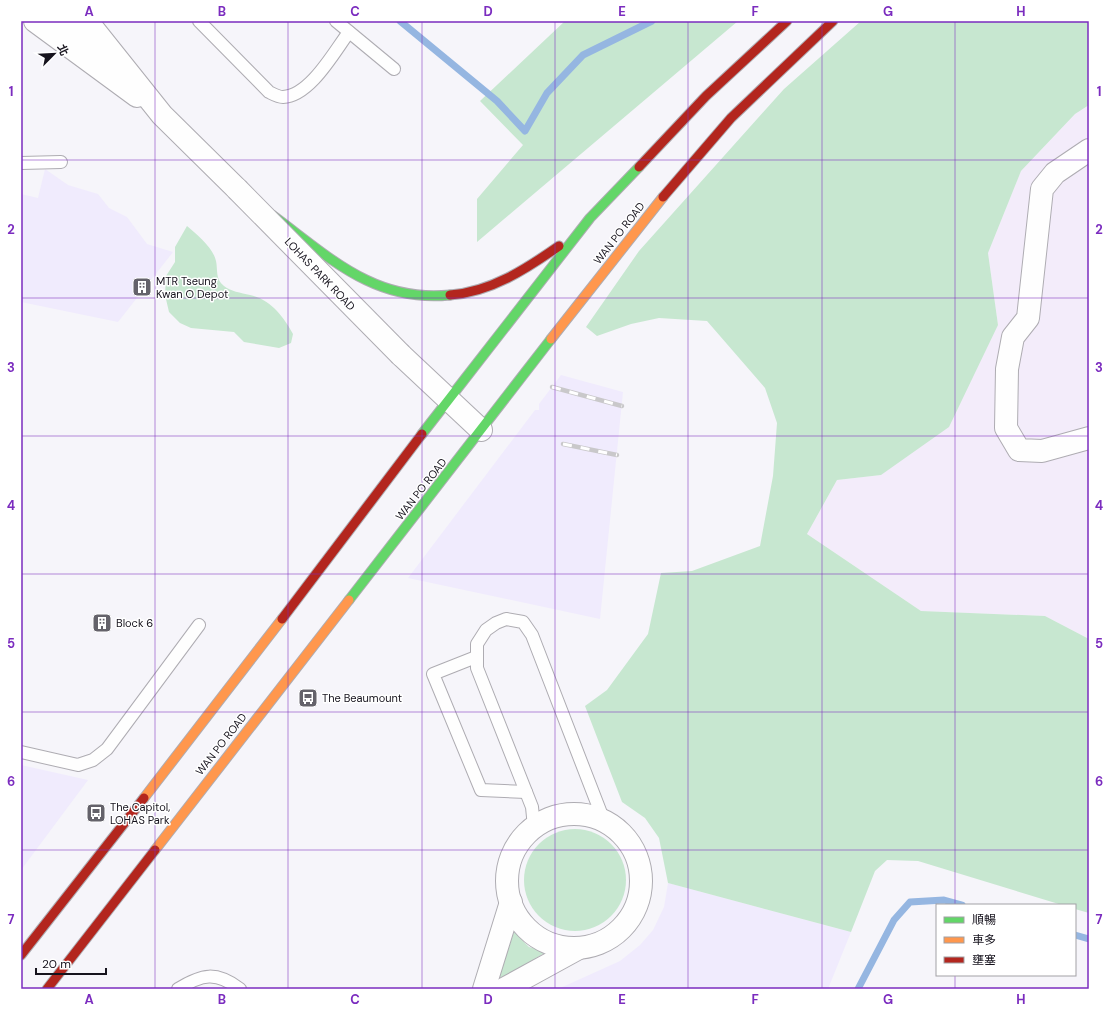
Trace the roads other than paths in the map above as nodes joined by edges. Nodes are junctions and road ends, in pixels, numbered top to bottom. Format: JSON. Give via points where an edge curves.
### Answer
{"nodes":[{"id":1,"x":35,"y":21,"type":"edge"},
{"id":2,"x":64,"y":21,"type":"edge"},
{"id":3,"x":87,"y":21,"type":"edge"},
{"id":4,"x":199,"y":21,"type":"edge"},
{"id":5,"x":336,"y":21,"type":"edge"},
{"id":6,"x":787,"y":21,"type":"edge"},
{"id":7,"x":833,"y":21,"type":"edge"},
{"id":8,"x":349,"y":32,"type":"junction"},
{"id":9,"x":394,"y":69,"type":"dead end"},
{"id":10,"x":162,"y":115,"type":"junction"},
{"id":11,"x":1089,"y":150,"type":"edge"},
{"id":12,"x":61,"y":162,"type":"dead end"},
{"id":13,"x":21,"y":163,"type":"edge"},
{"id":14,"x":237,"y":189,"type":"junction"},
{"id":15,"x":590,"y":218,"type":"junction"},
{"id":16,"x":448,"y":400,"type":"junction"},
{"id":17,"x":482,"y":430,"type":"junction"},
{"id":18,"x":1089,"y":438,"type":"edge"},
{"id":19,"x":199,"y":625,"type":"dead end"},
{"id":20,"x":476,"y":657,"type":"junction"},
{"id":21,"x":21,"y":752,"type":"edge"},
{"id":22,"x":526,"y":792,"type":"junction"},
{"id":23,"x":604,"y":821,"type":"junction"},
{"id":24,"x":534,"y":827,"type":"junction"},
{"id":25,"x":510,"y":902,"type":"junction"},
{"id":26,"x":577,"y":948,"type":"junction"},
{"id":27,"x":21,"y":955,"type":"edge"},
{"id":28,"x":47,"y":989,"type":"edge"},
{"id":29,"x":178,"y":989,"type":"edge"},
{"id":30,"x":240,"y":989,"type":"edge"},
{"id":31,"x":484,"y":989,"type":"edge"},
{"id":32,"x":504,"y":989,"type":"edge"}],
"edges":[{"from":1,"to":10,"type":"street","name":"LOHAS PARK ROAD"},
{"from":2,"to":10,"type":"street"},
{"from":3,"to":10,"type":"street","name":"LOHAS PARK ROAD"},
{"from":4,"to":8,"type":"lane","via":[[269,92],[281,98],[295,95],[309,84]]},
{"from":5,"to":8,"type":"lane"},
{"from":6,"to":15,"type":"main road","via":[[706,96]]},
{"from":7,"to":17,"type":"main road","name":"WAN PO ROAD","via":[[731,118],[676,180]]},
{"from":8,"to":9,"type":"lane"},
{"from":10,"to":14,"type":"street","name":"LOHAS PARK ROAD"},
{"from":11,"to":18,"type":"street","via":[[1055,173],[1042,190],[1028,318],[1013,338],[1007,369],[1006,428],[1019,450],[1042,451]]},
{"from":12,"to":13,"type":"lane"},
{"from":14,"to":15,"type":"main road","bridge":true,"via":[[348,272],[384,288],[424,297],[448,297],[473,292],[513,276],[560,245]]},
{"from":14,"to":16,"type":"street","name":"LOHAS PARK ROAD","bridge":true},
{"from":15,"to":16,"type":"main road"},
{"from":16,"to":17,"type":"street","name":"LOHAS PARK ROAD"},
{"from":16,"to":27,"type":"main road","via":[[213,710]]},
{"from":17,"to":28,"type":"main road","name":"WAN PO ROAD"},
{"from":19,"to":21,"type":"lane","via":[[107,749],[93,760],[78,765]]},
{"from":20,"to":22,"type":"lane","via":[[477,668]]},
{"from":20,"to":22,"type":"lane","via":[[433,674],[481,790]]},
{"from":20,"to":23,"type":"lane","via":[[477,644],[486,630],[496,623],[506,619],[513,620],[523,622],[529,628]]},
{"from":22,"to":24,"type":"lane","via":[[532,806]]},
{"from":23,"to":24,"type":"street","via":[[586,815],[568,814],[550,818]]},
{"from":23,"to":26,"type":"street","via":[[622,834],[635,852],[641,873],[640,895],[632,916],[618,933],[598,944]]},
{"from":24,"to":25,"type":"street","via":[[519,842],[510,861],[507,882]]},
{"from":25,"to":26,"type":"street","via":[[520,921],[536,936],[556,946]]},
{"from":25,"to":31,"type":"street"},
{"from":26,"to":32,"type":"street"},
{"from":29,"to":30,"type":"lane","via":[[197,978],[210,976],[227,980]]}]}
